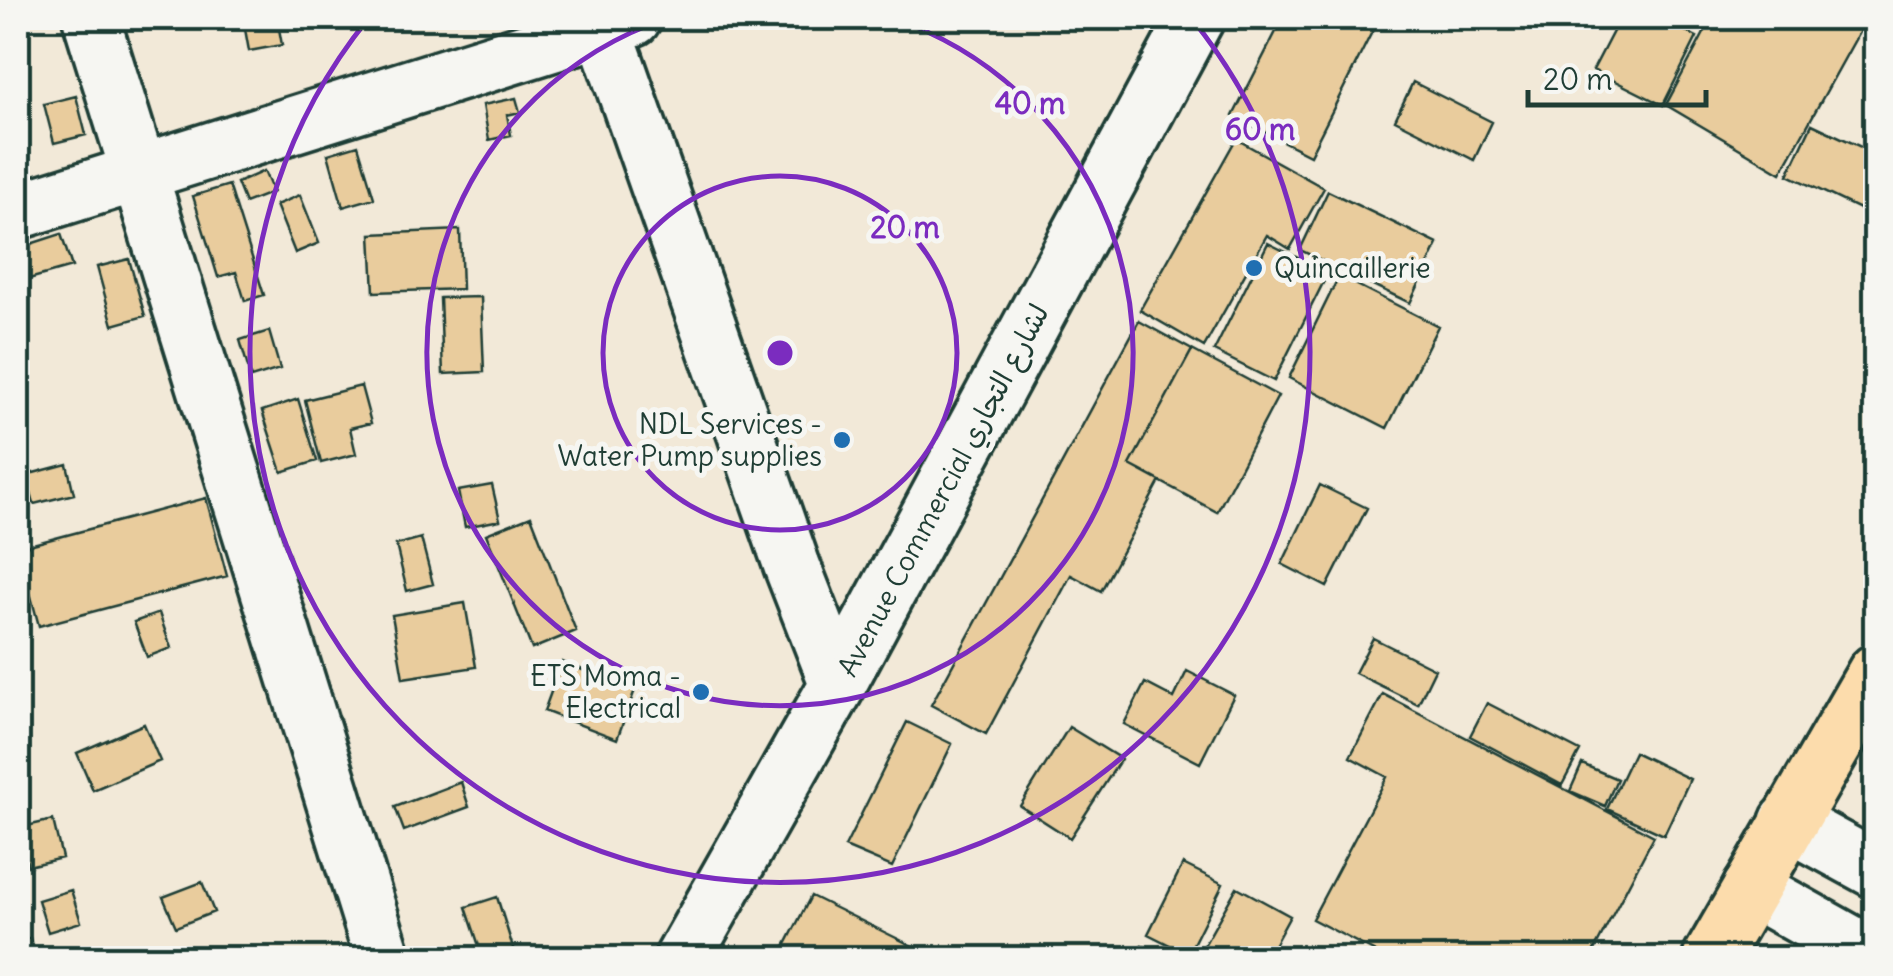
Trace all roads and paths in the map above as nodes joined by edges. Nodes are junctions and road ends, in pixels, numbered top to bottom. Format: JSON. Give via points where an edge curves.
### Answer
{"nodes":[{"id":1,"x":91,"y":18,"type":"edge"},
{"id":2,"x":1196,"y":18,"type":"edge"},
{"id":3,"x":612,"y":20,"type":"edge"},
{"id":4,"x":139,"y":174,"type":"junction"},
{"id":5,"x":18,"y":210,"type":"edge"},
{"id":6,"x":1876,"y":672,"type":"edge"},
{"id":7,"x":838,"y":684,"type":"junction"},
{"id":8,"x":1788,"y":822,"type":"junction"},
{"id":9,"x":1876,"y":870,"type":"edge"},
{"id":10,"x":1752,"y":888,"type":"junction"},
{"id":11,"x":384,"y":958,"type":"edge"},
{"id":12,"x":683,"y":958,"type":"edge"},
{"id":13,"x":1712,"y":958,"type":"edge"},
{"id":14,"x":1876,"y":958,"type":"edge"}],
"edges":[{"from":1,"to":4,"type":"street"},
{"from":2,"to":7,"type":"street","name":"Avenue Commercial لشارع التجاري"},
{"from":3,"to":4,"type":"street"},
{"from":3,"to":7,"type":"street","via":[[792,566]]},
{"from":4,"to":5,"type":"street"},
{"from":4,"to":11,"type":"street"},
{"from":6,"to":8,"type":"main road"},
{"from":7,"to":12,"type":"street","name":"Avenue Commercial لشارع التجاري"},
{"from":8,"to":9,"type":"street"},
{"from":8,"to":10,"type":"main road"},
{"from":10,"to":13,"type":"main road"},
{"from":10,"to":14,"type":"street"}]}
